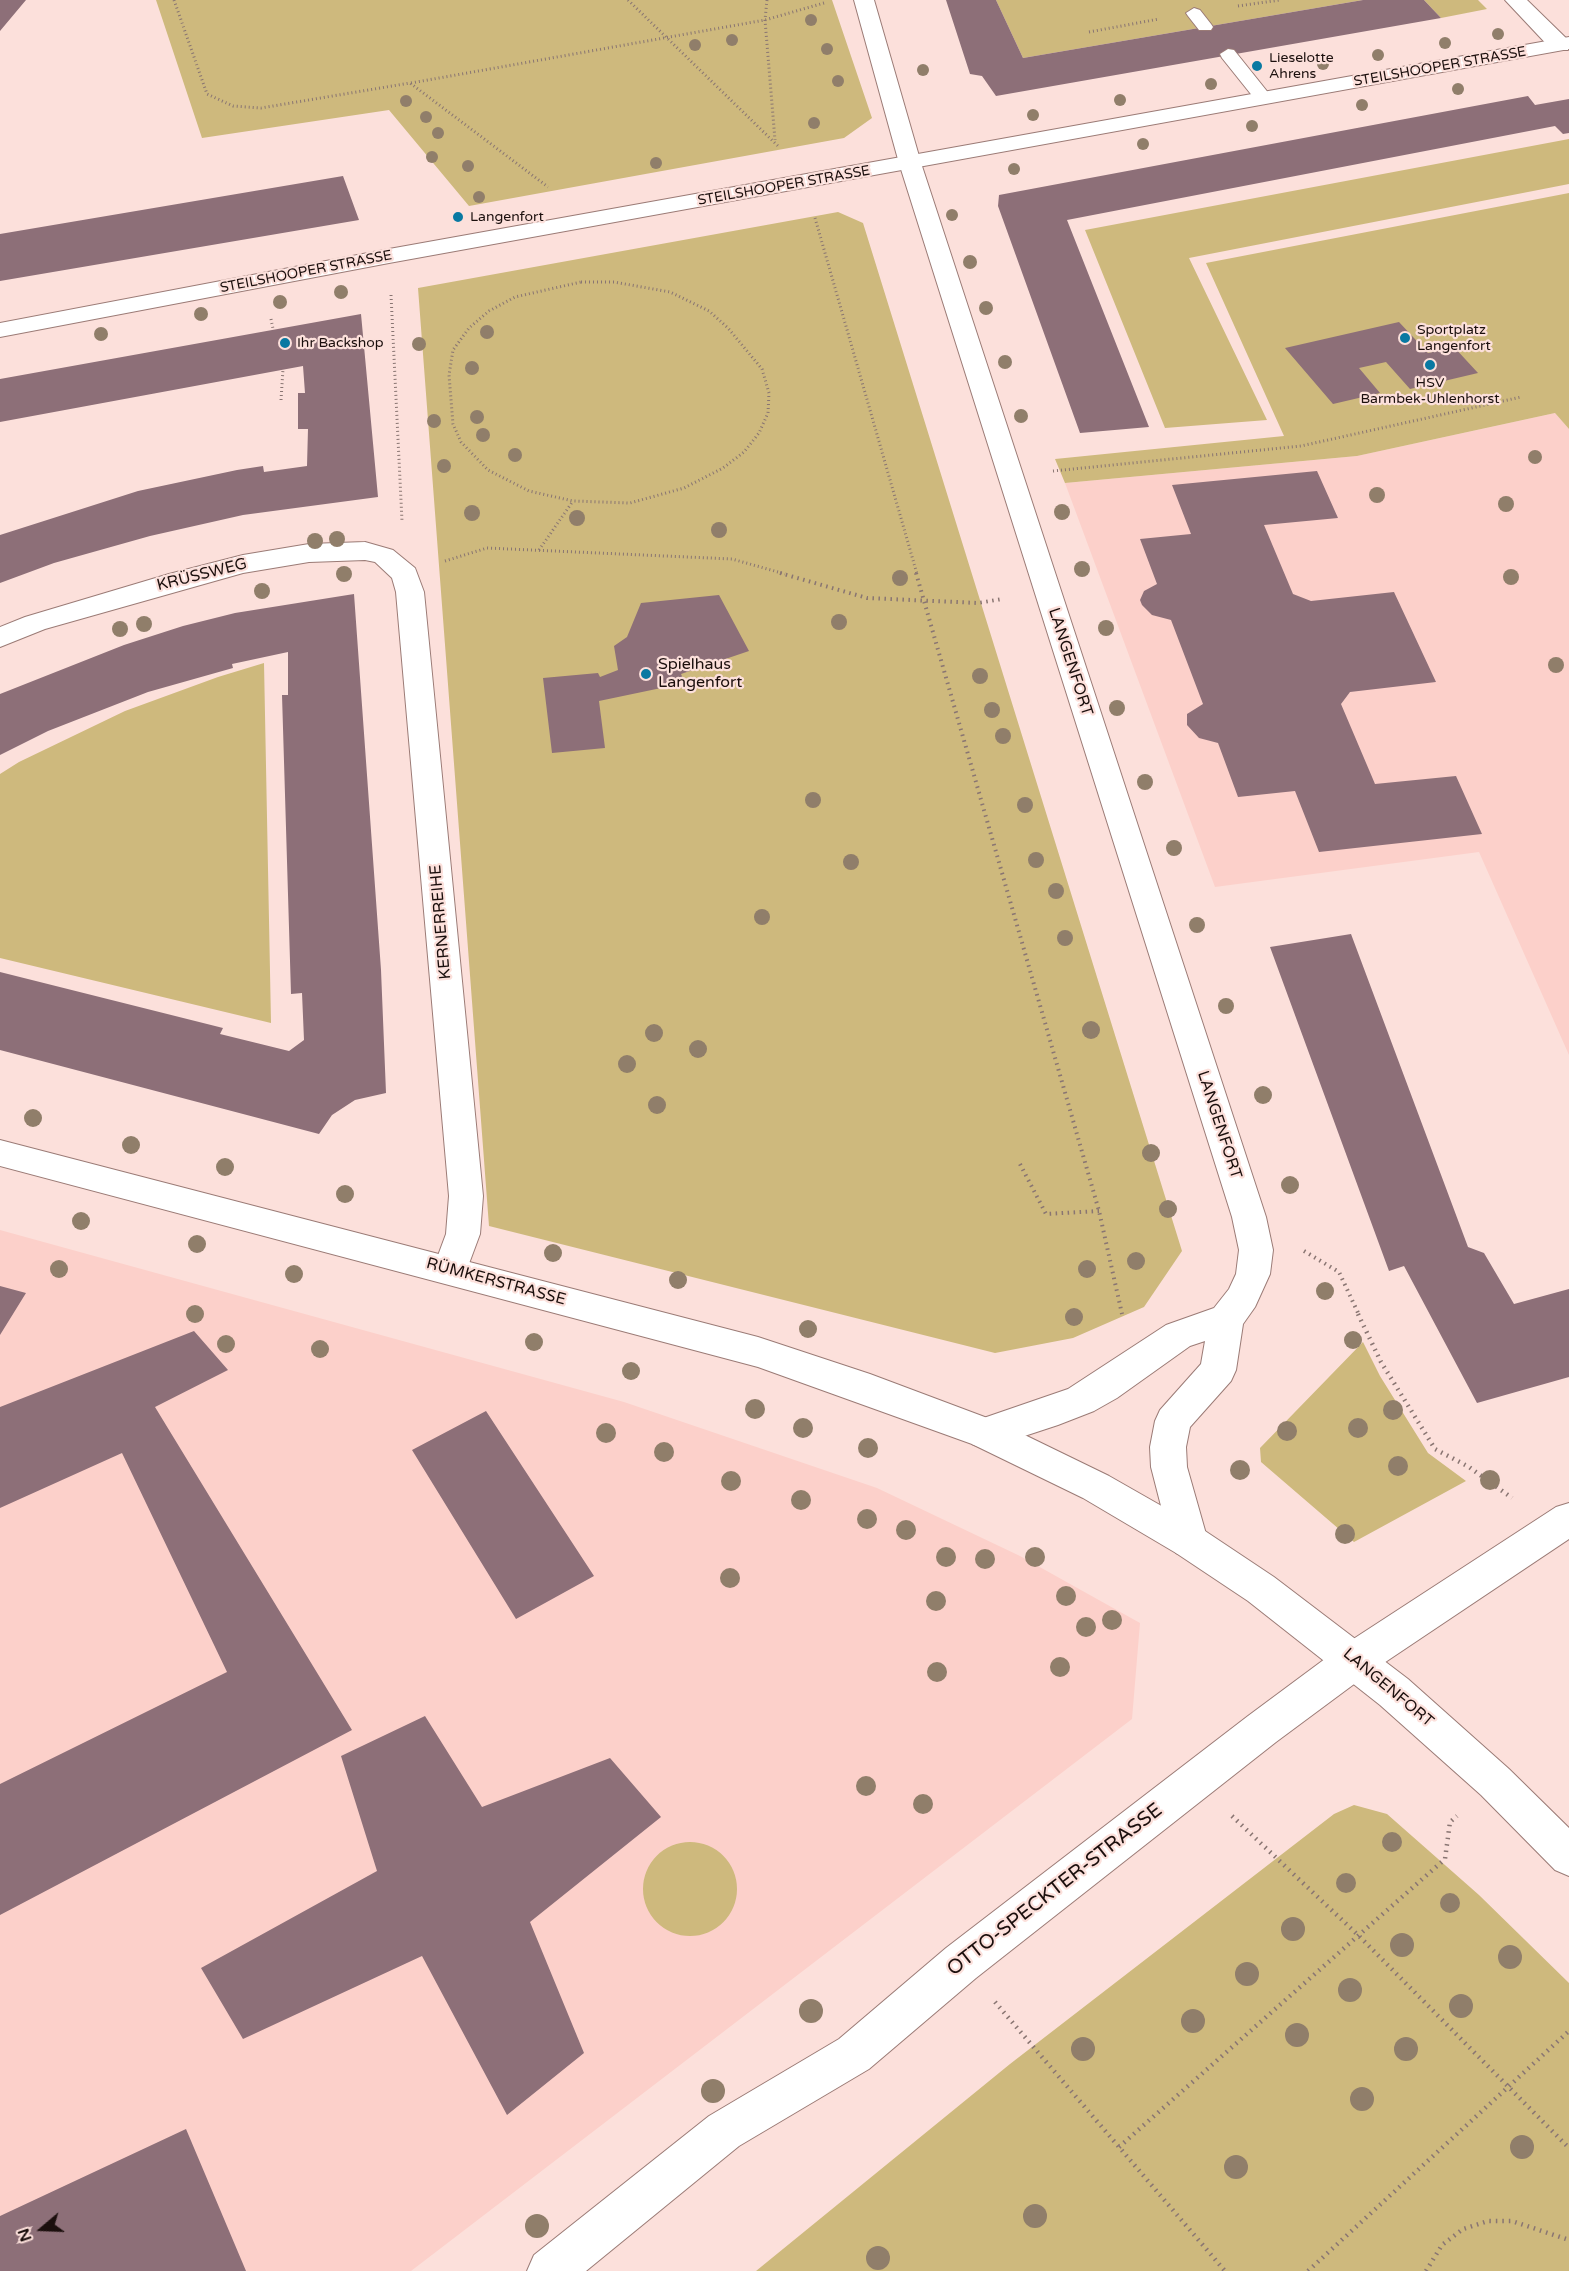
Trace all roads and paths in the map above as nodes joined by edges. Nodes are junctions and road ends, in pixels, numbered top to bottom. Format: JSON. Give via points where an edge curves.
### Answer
{"nodes":[{"id":1,"x":174,"y":0,"type":"edge"},
{"id":2,"x":628,"y":0,"type":"edge"},
{"id":3,"x":767,"y":0,"type":"edge"},
{"id":4,"x":864,"y":0,"type":"edge"},
{"id":5,"x":1515,"y":0,"type":"edge"},
{"id":6,"x":826,"y":3,"type":"dead end"},
{"id":7,"x":1194,"y":13,"type":"dead end"},
{"id":8,"x":765,"y":20,"type":"junction"},
{"id":9,"x":1205,"y":27,"type":"dead end"},
{"id":10,"x":664,"y":36,"type":"junction"},
{"id":11,"x":1565,"y":44,"type":"edge"},
{"id":12,"x":1228,"y":54,"type":"dead end"},
{"id":13,"x":410,"y":83,"type":"junction"},
{"id":14,"x":1264,"y":99,"type":"junction"},
{"id":15,"x":910,"y":163,"type":"junction"},
{"id":16,"x":805,"y":182,"type":"junction"},
{"id":17,"x":569,"y":224,"type":"junction"},
{"id":18,"x":389,"y":256,"type":"junction"},
{"id":19,"x":0,"y":330,"type":"edge"},
{"id":20,"x":283,"y":369,"type":"dead end"},
{"id":21,"x":1521,"y":397,"type":"dead end"},
{"id":22,"x":280,"y":400,"type":"dead end"},
{"id":23,"x":1011,"y":475,"type":"junction"},
{"id":24,"x":573,"y":501,"type":"junction"},
{"id":25,"x":539,"y":551,"type":"junction"},
{"id":26,"x":405,"y":574,"type":"junction"},
{"id":27,"x":1047,"y":590,"type":"junction"},
{"id":28,"x":924,"y":599,"type":"junction"},
{"id":29,"x":0,"y":638,"type":"edge"},
{"id":30,"x":0,"y":1152,"type":"edge"},
{"id":31,"x":1020,"y":1164,"type":"dead end"},
{"id":32,"x":1099,"y":1211,"type":"junction"},
{"id":33,"x":1249,"y":1217,"type":"junction"},
{"id":34,"x":450,"y":1269,"type":"junction"},
{"id":35,"x":1123,"y":1316,"type":"dead end"},
{"id":36,"x":1226,"y":1319,"type":"junction"},
{"id":37,"x":985,"y":1433,"type":"junction"},
{"id":38,"x":1562,"y":1523,"type":"edge"},
{"id":39,"x":1189,"y":1541,"type":"junction"},
{"id":40,"x":1355,"y":1660,"type":"junction"},
{"id":41,"x":1195,"y":1782,"type":"junction"},
{"id":42,"x":1496,"y":1782,"type":"junction"},
{"id":43,"x":1569,"y":1856,"type":"edge"},
{"id":44,"x":1359,"y":1936,"type":"junction"},
{"id":45,"x":961,"y":1963,"type":"junction"},
{"id":46,"x":1569,"y":2031,"type":"edge"},
{"id":47,"x":1508,"y":2087,"type":"junction"},
{"id":48,"x":1119,"y":2147,"type":"junction"},
{"id":49,"x":1569,"y":2148,"type":"edge"},
{"id":50,"x":1569,"y":2240,"type":"edge"},
{"id":51,"x":550,"y":2271,"type":"edge"},
{"id":52,"x":1225,"y":2271,"type":"edge"},
{"id":53,"x":1308,"y":2271,"type":"edge"},
{"id":54,"x":1426,"y":2271,"type":"edge"}],
"edges":[{"from":1,"to":13,"type":"path","via":[[207,94],[233,106],[261,108]]},
{"from":2,"to":10,"type":"path"},
{"from":3,"to":8,"type":"path"},
{"from":4,"to":15,"type":"street","name":"LANGENFORT"},
{"from":5,"to":11,"type":"street"},
{"from":6,"to":8,"type":"path"},
{"from":7,"to":9,"type":"lane"},
{"from":8,"to":10,"type":"path"},
{"from":8,"to":10,"type":"path","via":[[775,141]]},
{"from":10,"to":13,"type":"path"},
{"from":11,"to":14,"type":"street","name":"STEILSHOOPER STRASSE"},
{"from":12,"to":14,"type":"lane"},
{"from":13,"to":17,"type":"path","via":[[549,187]]},
{"from":14,"to":15,"type":"street","name":"STEILSHOOPER STRASSE"},
{"from":15,"to":16,"type":"street","name":"STEILSHOOPER STRASSE"},
{"from":15,"to":23,"type":"street","name":"LANGENFORT"},
{"from":16,"to":17,"type":"street","name":"STEILSHOOPER STRASSE"},
{"from":16,"to":28,"type":"path"},
{"from":17,"to":18,"type":"street","name":"STEILSHOOPER STRASSE"},
{"from":18,"to":19,"type":"street","name":"STEILSHOOPER STRASSE"},
{"from":18,"to":26,"type":"path"},
{"from":20,"to":22,"type":"path"},
{"from":21,"to":23,"type":"path","via":[[1301,446]]},
{"from":23,"to":27,"type":"street","name":"LANGENFORT"},
{"from":24,"to":24,"type":"path","via":[[529,491],[488,470],[461,442],[453,424],[449,375],[453,350],[469,328],[515,297],[581,282],[647,286],[690,300],[709,311],[762,369],[769,393],[768,413],[759,433],[744,452],[723,468],[684,488],[630,503]]},
{"from":24,"to":25,"type":"path"},
{"from":25,"to":26,"type":"path","via":[[487,548]]},
{"from":25,"to":28,"type":"path","via":[[732,559],[867,598]]},
{"from":26,"to":29,"type":"street","name":"KRÜSSWEG","via":[[384,556],[365,551],[309,553],[179,580]]},
{"from":26,"to":34,"type":"street","name":"KERNERREIHE","via":[[410,592],[466,1196],[463,1234]]},
{"from":27,"to":28,"type":"path","via":[[978,603]]},
{"from":27,"to":33,"type":"street","name":"LANGENFORT"},
{"from":28,"to":32,"type":"path"},
{"from":30,"to":34,"type":"street","name":"RÜMKERSTRASSE"},
{"from":31,"to":32,"type":"path","via":[[1046,1214]]},
{"from":32,"to":35,"type":"path"},
{"from":33,"to":36,"type":"street","name":"LANGENFORT","via":[[1256,1250],[1252,1275],[1243,1297]]},
{"from":33,"to":38,"type":"path","via":[[1340,1272],[1381,1362],[1435,1449]]},
{"from":34,"to":37,"type":"street","name":"RÜMKERSTRASSE","via":[[758,1352],[857,1384]]},
{"from":36,"to":37,"type":"street","via":[[1178,1335],[1081,1400]]},
{"from":36,"to":39,"type":"street","name":"LANGENFORT","via":[[1218,1370],[1173,1421],[1168,1447],[1169,1467]]},
{"from":37,"to":39,"type":"street","name":"LANGENFORT","via":[[1096,1487]]},
{"from":38,"to":40,"type":"street","name":"OTTO-SPECKTER-STRASSE"},
{"from":39,"to":40,"type":"street","name":"LANGENFORT","via":[[1261,1588]]},
{"from":40,"to":41,"type":"street","name":"OTTO-SPECKTER-STRASSE"},
{"from":40,"to":42,"type":"street","name":"LANGENFORT"},
{"from":41,"to":44,"type":"path"},
{"from":41,"to":45,"type":"street","name":"OTTO-SPECKTER-STRASSE"},
{"from":42,"to":43,"type":"street","name":"LANGENFORT"},
{"from":42,"to":44,"type":"path","via":[[1450,1822],[1445,1859]]},
{"from":44,"to":47,"type":"path"},
{"from":44,"to":48,"type":"path"},
{"from":45,"to":48,"type":"path"},
{"from":45,"to":51,"type":"street","name":"OTTO-SPECKTER-STRASSE","via":[[854,2054],[724,2131]]},
{"from":46,"to":47,"type":"path"},
{"from":47,"to":49,"type":"path"},
{"from":47,"to":53,"type":"path"},
{"from":48,"to":52,"type":"path"},
{"from":50,"to":54,"type":"path","via":[[1512,2220],[1488,2221],[1463,2229],[1442,2245]]}]}
